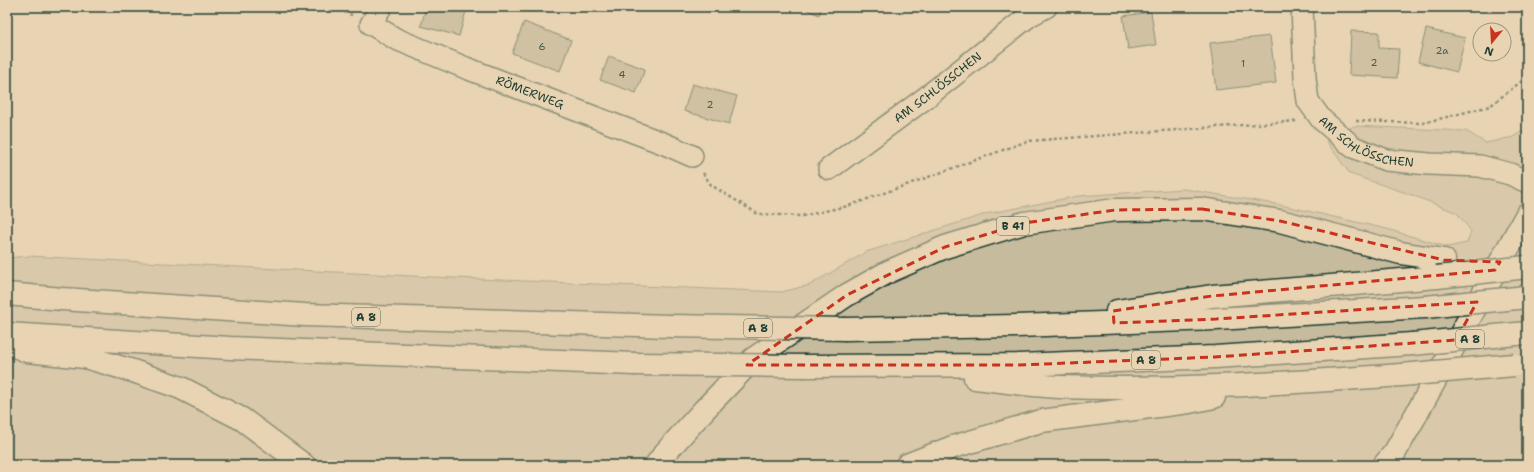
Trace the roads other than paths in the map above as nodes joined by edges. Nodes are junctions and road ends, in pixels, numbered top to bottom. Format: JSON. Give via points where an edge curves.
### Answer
{"nodes":[{"id":1,"x":1046,"y":7,"type":"edge"},
{"id":2,"x":1302,"y":7,"type":"edge"},
{"id":3,"x":376,"y":15,"type":"edge"},
{"id":4,"x":692,"y":156,"type":"road end"},
{"id":5,"x":829,"y":169,"type":"dead end"},
{"id":6,"x":1527,"y":182,"type":"edge"},
{"id":7,"x":1527,"y":214,"type":"edge"},
{"id":8,"x":1527,"y":262,"type":"edge"},
{"id":9,"x":1527,"y":267,"type":"edge"},
{"id":10,"x":1440,"y":268,"type":"junction"},
{"id":11,"x":7,"y":294,"type":"edge"},
{"id":12,"x":1527,"y":297,"type":"edge"},
{"id":13,"x":1017,"y":326,"type":"junction"},
{"id":14,"x":1527,"y":333,"type":"edge"},
{"id":15,"x":7,"y":334,"type":"edge"},
{"id":16,"x":7,"y":343,"type":"edge"},
{"id":17,"x":1521,"y":364,"type":"edge"},
{"id":18,"x":879,"y":367,"type":"junction"},
{"id":19,"x":1270,"y":384,"type":"junction"},
{"id":20,"x":304,"y":465,"type":"edge"},
{"id":21,"x":656,"y":465,"type":"edge"},
{"id":22,"x":908,"y":465,"type":"edge"},
{"id":23,"x":1384,"y":465,"type":"edge"}],
"edges":[{"from":1,"to":5,"type":"street","name":"AM SCHLÖSSCHEN","via":[[1029,16],[924,99]]},
{"from":2,"to":6,"type":"street","name":"AM SCHLÖSSCHEN","via":[[1308,100],[1321,119],[1353,147],[1386,160],[1480,166],[1510,174]]},
{"from":3,"to":4,"type":"street","name":"RÖMERWEG","via":[[396,39]]},
{"from":7,"to":23,"type":"main road","via":[[1395,452]]},
{"from":8,"to":10,"type":"main road"},
{"from":9,"to":10,"type":"main road","bridge":true},
{"from":10,"to":13,"type":"main road","via":[[1212,296]]},
{"from":10,"to":21,"type":"main road","number":"B 41","via":[[1401,253],[1280,221],[1202,209],[1115,210],[1024,223],[945,247],[888,272],[847,295],[753,359]]},
{"from":11,"to":13,"type":"main road","number":"A 8","bridge":true,"via":[[305,315],[846,329]]},
{"from":12,"to":13,"type":"main road","number":"A 8","bridge":true,"via":[[1425,307],[1216,319]]},
{"from":14,"to":18,"type":"main road","number":"A 8","bridge":true,"via":[[1412,344],[1207,357],[1019,365]]},
{"from":15,"to":18,"type":"main road","number":"A 8","bridge":true,"via":[[230,348],[634,364]]},
{"from":16,"to":20,"type":"main road","via":[[27,351],[84,357],[182,388],[242,419]]},
{"from":17,"to":19,"type":"main road","bridge":true},
{"from":18,"to":19,"type":"main road","via":[[1058,387],[1151,388]]},
{"from":19,"to":22,"type":"main road","via":[[1189,402],[1042,421],[953,447]]}]}
